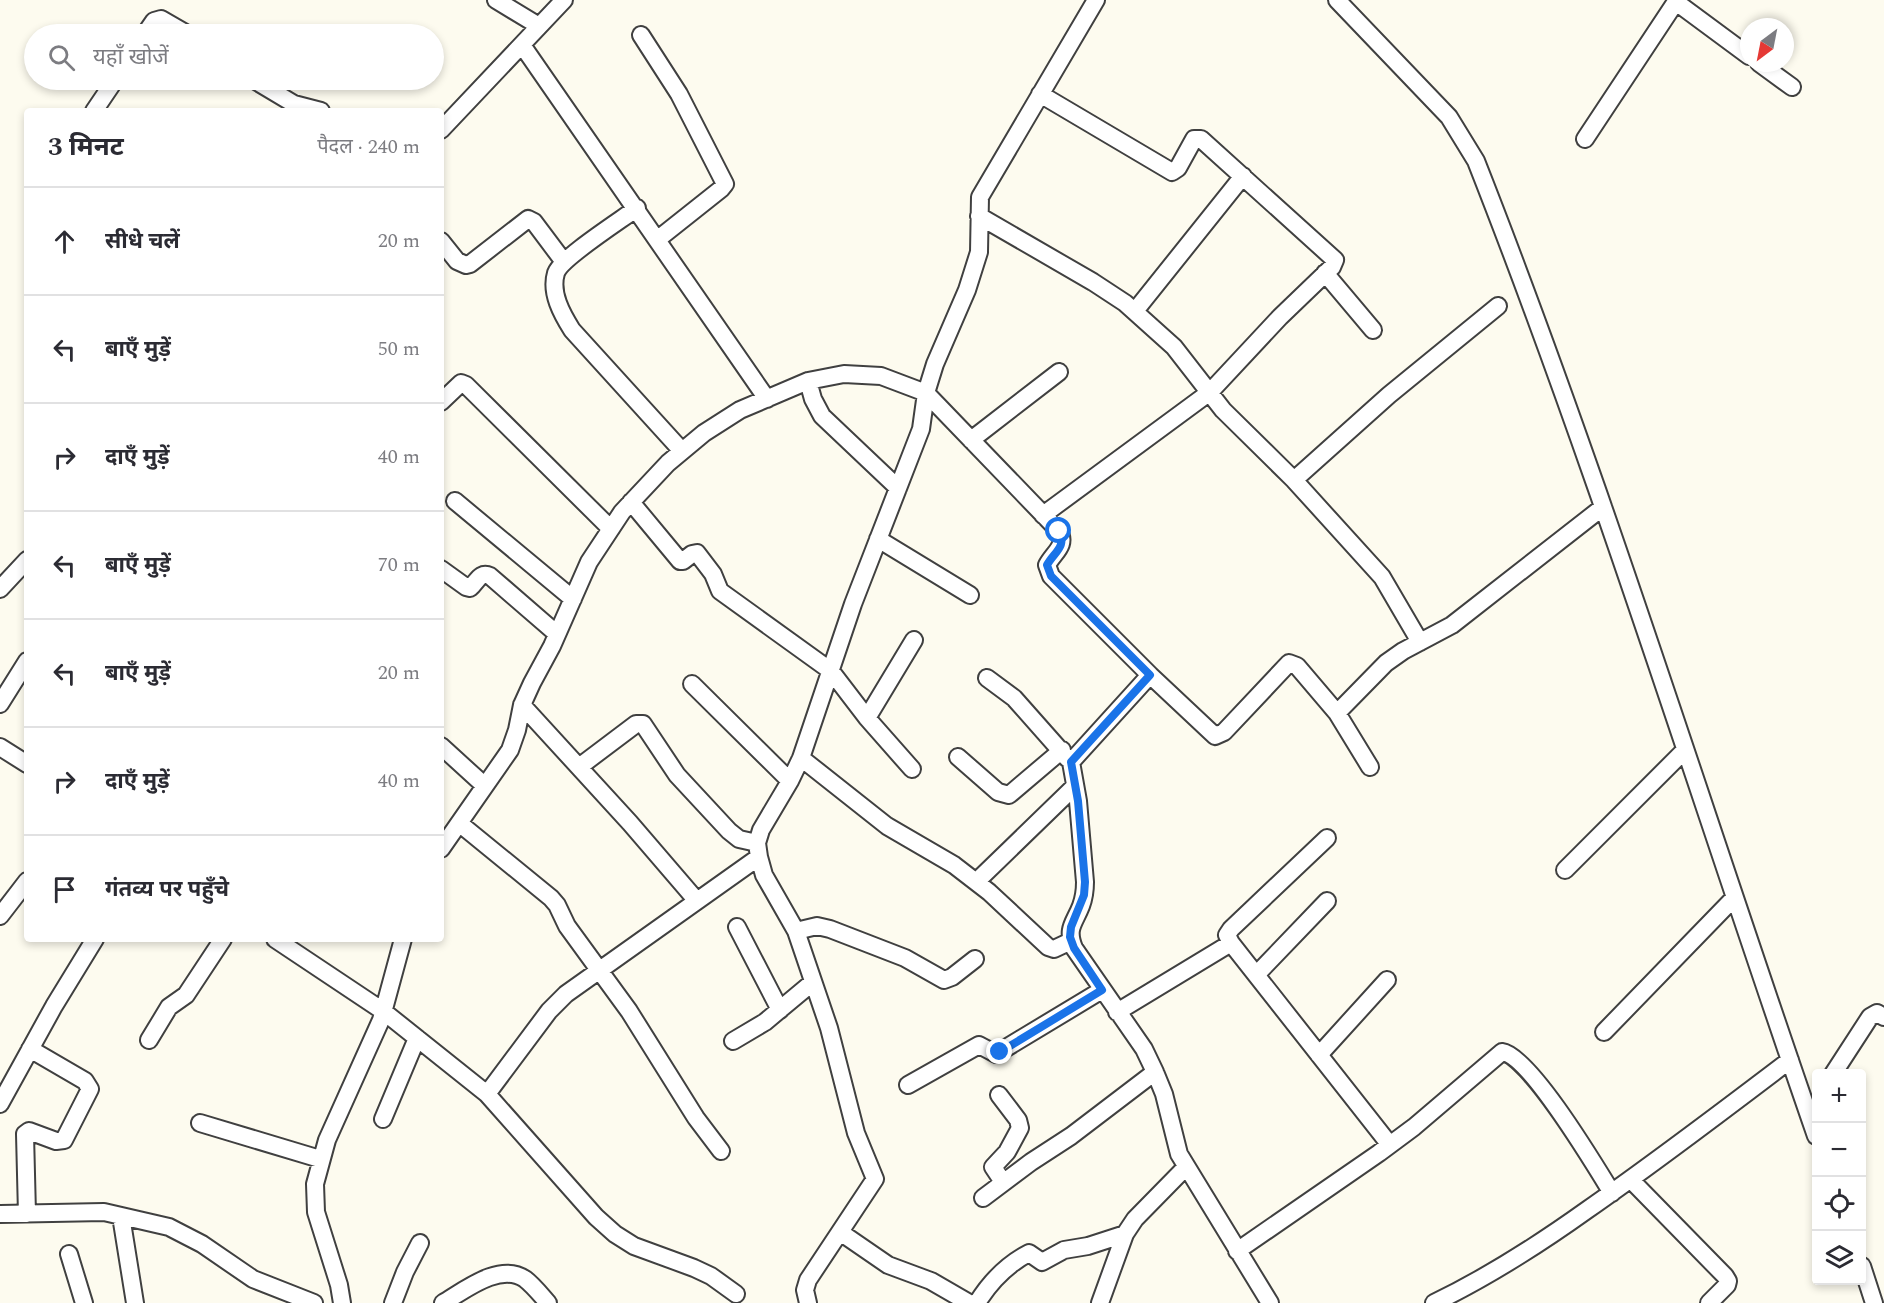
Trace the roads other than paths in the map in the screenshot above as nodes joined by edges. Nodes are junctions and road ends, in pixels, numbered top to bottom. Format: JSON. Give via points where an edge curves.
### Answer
{"nodes":[{"id":1,"x":496,"y":0,"type":"edge"},
{"id":2,"x":564,"y":0,"type":"edge"},
{"id":3,"x":1096,"y":0,"type":"edge"},
{"id":4,"x":1337,"y":0,"type":"edge"},
{"id":5,"x":1676,"y":1,"type":"edge"},
{"id":6,"x":152,"y":24,"type":"edge"},
{"id":7,"x":170,"y":24,"type":"edge"},
{"id":8,"x":539,"y":26,"type":"junction"},
{"id":9,"x":641,"y":35,"type":"dead end"},
{"id":10,"x":522,"y":45,"type":"junction"},
{"id":11,"x":1740,"y":49,"type":"edge"},
{"id":12,"x":1771,"y":72,"type":"edge"},
{"id":13,"x":1792,"y":87,"type":"dead end"},
{"id":14,"x":108,"y":90,"type":"edge"},
{"id":15,"x":271,"y":90,"type":"edge"},
{"id":16,"x":1040,"y":94,"type":"junction"},
{"id":17,"x":96,"y":108,"type":"edge"},
{"id":18,"x":309,"y":108,"type":"edge"},
{"id":19,"x":444,"y":127,"type":"edge"},
{"id":20,"x":1585,"y":139,"type":"dead end"},
{"id":21,"x":1242,"y":176,"type":"junction"},
{"id":22,"x":637,"y":208,"type":"junction"},
{"id":23,"x":979,"y":216,"type":"junction"},
{"id":24,"x":658,"y":239,"type":"junction"},
{"id":25,"x":444,"y":245,"type":"edge"},
{"id":26,"x":564,"y":262,"type":"junction"},
{"id":27,"x":1325,"y":273,"type":"junction"},
{"id":28,"x":1498,"y":306,"type":"dead end"},
{"id":29,"x":1135,"y":311,"type":"junction"},
{"id":30,"x":1372,"y":330,"type":"dead end"},
{"id":31,"x":1059,"y":372,"type":"dead end"},
{"id":32,"x":808,"y":381,"type":"junction"},
{"id":33,"x":1210,"y":392,"type":"junction"},
{"id":34,"x":926,"y":393,"type":"junction"},
{"id":35,"x":444,"y":399,"type":"edge"},
{"id":36,"x":767,"y":399,"type":"junction"},
{"id":37,"x":971,"y":440,"type":"junction"},
{"id":38,"x":682,"y":451,"type":"junction"},
{"id":39,"x":1294,"y":480,"type":"junction"},
{"id":40,"x":898,"y":488,"type":"junction"},
{"id":41,"x":455,"y":501,"type":"dead end"},
{"id":42,"x":631,"y":502,"type":"junction"},
{"id":43,"x":1603,"y":507,"type":"junction"},
{"id":44,"x":1043,"y":515,"type":"junction"},
{"id":45,"x":611,"y":529,"type":"junction"},
{"id":46,"x":878,"y":539,"type":"junction"},
{"id":47,"x":24,"y":564,"type":"edge"},
{"id":48,"x":444,"y":571,"type":"edge"},
{"id":49,"x":0,"y":589,"type":"edge"},
{"id":50,"x":970,"y":595,"type":"dead end"},
{"id":51,"x":573,"y":598,"type":"junction"},
{"id":52,"x":557,"y":634,"type":"junction"},
{"id":53,"x":914,"y":640,"type":"dead end"},
{"id":54,"x":1420,"y":642,"type":"junction"},
{"id":55,"x":24,"y":666,"type":"edge"},
{"id":56,"x":831,"y":671,"type":"junction"},
{"id":57,"x":1150,"y":675,"type":"junction"},
{"id":58,"x":987,"y":678,"type":"dead end"},
{"id":59,"x":692,"y":684,"type":"dead end"},
{"id":60,"x":0,"y":704,"type":"edge"},
{"id":61,"x":522,"y":705,"type":"junction"},
{"id":62,"x":1337,"y":714,"type":"junction"},
{"id":63,"x":867,"y":718,"type":"junction"},
{"id":64,"x":0,"y":747,"type":"edge"},
{"id":65,"x":444,"y":749,"type":"edge"},
{"id":66,"x":1685,"y":750,"type":"junction"},
{"id":67,"x":1066,"y":756,"type":"junction"},
{"id":68,"x":958,"y":757,"type":"dead end"},
{"id":69,"x":801,"y":758,"type":"junction"},
{"id":70,"x":24,"y":762,"type":"edge"},
{"id":71,"x":579,"y":767,"type":"junction"},
{"id":72,"x":1370,"y":767,"type":"dead end"},
{"id":73,"x":912,"y":769,"type":"dead end"},
{"id":74,"x":790,"y":781,"type":"junction"},
{"id":75,"x":485,"y":786,"type":"junction"},
{"id":76,"x":1075,"y":786,"type":"junction"},
{"id":77,"x":459,"y":823,"type":"junction"},
{"id":78,"x":1327,"y":838,"type":"dead end"},
{"id":79,"x":444,"y":845,"type":"edge"},
{"id":80,"x":758,"y":850,"type":"junction"},
{"id":81,"x":1564,"y":870,"type":"dead end"},
{"id":82,"x":976,"y":882,"type":"junction"},
{"id":83,"x":24,"y":885,"type":"edge"},
{"id":84,"x":1734,"y":898,"type":"junction"},
{"id":85,"x":697,"y":901,"type":"junction"},
{"id":86,"x":1327,"y":901,"type":"dead end"},
{"id":87,"x":0,"y":916,"type":"edge"},
{"id":88,"x":737,"y":927,"type":"dead end"},
{"id":89,"x":796,"y":931,"type":"junction"},
{"id":90,"x":1071,"y":941,"type":"junction"},
{"id":91,"x":93,"y":942,"type":"edge"},
{"id":92,"x":221,"y":942,"type":"edge"},
{"id":93,"x":285,"y":942,"type":"edge"},
{"id":94,"x":402,"y":942,"type":"edge"},
{"id":95,"x":1231,"y":943,"type":"junction"},
{"id":96,"x":975,"y":959,"type":"dead end"},
{"id":97,"x":599,"y":970,"type":"junction"},
{"id":98,"x":1256,"y":975,"type":"junction"},
{"id":99,"x":1387,"y":980,"type":"dead end"},
{"id":100,"x":813,"y":982,"type":"junction"},
{"id":101,"x":1102,"y":990,"type":"junction"},
{"id":102,"x":780,"y":1010,"type":"junction"},
{"id":103,"x":384,"y":1011,"type":"junction"},
{"id":104,"x":1117,"y":1012,"type":"junction"},
{"id":105,"x":1884,"y":1017,"type":"edge"},
{"id":106,"x":1604,"y":1032,"type":"dead end"},
{"id":107,"x":417,"y":1038,"type":"junction"},
{"id":108,"x":149,"y":1040,"type":"dead end"},
{"id":109,"x":733,"y":1041,"type":"dead end"},
{"id":110,"x":30,"y":1049,"type":"junction"},
{"id":111,"x":1319,"y":1056,"type":"junction"},
{"id":112,"x":1790,"y":1060,"type":"junction"},
{"id":113,"x":1836,"y":1069,"type":"edge"},
{"id":114,"x":1155,"y":1072,"type":"junction"},
{"id":115,"x":908,"y":1085,"type":"dead end"},
{"id":116,"x":487,"y":1094,"type":"junction"},
{"id":117,"x":999,"y":1095,"type":"dead end"},
{"id":118,"x":0,"y":1104,"type":"edge"},
{"id":119,"x":1812,"y":1106,"type":"edge"},
{"id":120,"x":382,"y":1119,"type":"dead end"},
{"id":121,"x":200,"y":1123,"type":"dead end"},
{"id":122,"x":1389,"y":1145,"type":"junction"},
{"id":123,"x":721,"y":1151,"type":"dead end"},
{"id":124,"x":320,"y":1159,"type":"junction"},
{"id":125,"x":1186,"y":1167,"type":"junction"},
{"id":126,"x":1631,"y":1180,"type":"junction"},
{"id":127,"x":1003,"y":1182,"type":"junction"},
{"id":128,"x":1612,"y":1193,"type":"junction"},
{"id":129,"x":983,"y":1198,"type":"dead end"},
{"id":130,"x":0,"y":1214,"type":"edge"},
{"id":131,"x":27,"y":1214,"type":"junction"},
{"id":132,"x":121,"y":1216,"type":"junction"},
{"id":133,"x":840,"y":1232,"type":"junction"},
{"id":134,"x":1125,"y":1234,"type":"junction"},
{"id":135,"x":420,"y":1243,"type":"dead end"},
{"id":136,"x":1237,"y":1251,"type":"junction"},
{"id":137,"x":69,"y":1254,"type":"dead end"},
{"id":138,"x":1866,"y":1277,"type":"edge"},
{"id":139,"x":736,"y":1294,"type":"dead end"},
{"id":140,"x":84,"y":1303,"type":"edge"},
{"id":141,"x":135,"y":1303,"type":"edge"},
{"id":142,"x":314,"y":1303,"type":"edge"},
{"id":143,"x":342,"y":1303,"type":"edge"},
{"id":144,"x":393,"y":1303,"type":"edge"},
{"id":145,"x":443,"y":1303,"type":"edge"},
{"id":146,"x":548,"y":1303,"type":"edge"},
{"id":147,"x":808,"y":1303,"type":"edge"},
{"id":148,"x":969,"y":1303,"type":"edge"},
{"id":149,"x":977,"y":1303,"type":"edge"},
{"id":150,"x":1100,"y":1303,"type":"edge"},
{"id":151,"x":1270,"y":1303,"type":"edge"},
{"id":152,"x":1434,"y":1303,"type":"edge"},
{"id":153,"x":1709,"y":1303,"type":"edge"},
{"id":154,"x":1875,"y":1303,"type":"edge"}],
"edges":[{"from":1,"to":8,"type":"street"},
{"from":2,"to":8,"type":"street"},
{"from":3,"to":16,"type":"street"},
{"from":4,"to":43,"type":"street","via":[[1449,117],[1476,161]]},
{"from":5,"to":11,"type":"street"},
{"from":5,"to":20,"type":"street"},
{"from":6,"to":7,"type":"street","via":[[161,19]]},
{"from":8,"to":10,"type":"street"},
{"from":9,"to":24,"type":"street","via":[[679,94],[725,184]]},
{"from":10,"to":19,"type":"street"},
{"from":10,"to":22,"type":"street"},
{"from":12,"to":13,"type":"street"},
{"from":14,"to":17,"type":"street"},
{"from":15,"to":18,"type":"street"},
{"from":16,"to":21,"type":"street","via":[[1168,171],[1176,171],[1197,138]]},
{"from":16,"to":23,"type":"street","via":[[980,197]]},
{"from":21,"to":27,"type":"street","via":[[1332,256],[1334,263]]},
{"from":21,"to":29,"type":"street"},
{"from":22,"to":24,"type":"street"},
{"from":22,"to":26,"type":"street"},
{"from":23,"to":29,"type":"street"},
{"from":23,"to":34,"type":"street","via":[[979,252]]},
{"from":24,"to":36,"type":"street"},
{"from":25,"to":26,"type":"street","via":[[457,261],[471,264],[528,219]]},
{"from":26,"to":38,"type":"street","via":[[555,275],[564,318]]},
{"from":27,"to":30,"type":"street"},
{"from":27,"to":33,"type":"street"},
{"from":28,"to":39,"type":"street","via":[[1389,395]]},
{"from":29,"to":33,"type":"street","via":[[1174,347]]},
{"from":31,"to":37,"type":"street"},
{"from":32,"to":34,"type":"street","via":[[844,374],[881,376]]},
{"from":32,"to":36,"type":"street"},
{"from":32,"to":40,"type":"street","via":[[822,416]]},
{"from":33,"to":39,"type":"street","via":[[1223,410]]},
{"from":33,"to":44,"type":"street"},
{"from":34,"to":37,"type":"street"},
{"from":34,"to":40,"type":"street","via":[[921,429]]},
{"from":35,"to":45,"type":"street","via":[[461,383],[466,385]]},
{"from":36,"to":38,"type":"street","via":[[740,410]]},
{"from":37,"to":44,"type":"street"},
{"from":38,"to":42,"type":"street"},
{"from":39,"to":54,"type":"street","via":[[1382,577]]},
{"from":40,"to":46,"type":"street"},
{"from":41,"to":51,"type":"street"},
{"from":42,"to":45,"type":"street"},
{"from":42,"to":56,"type":"street","via":[[680,561],[697,553],[720,591]]},
{"from":43,"to":54,"type":"street","via":[[1452,625]]},
{"from":43,"to":66,"type":"street"},
{"from":44,"to":57,"type":"street","via":[[1062,538],[1047,565],[1051,576]]},
{"from":45,"to":51,"type":"street","via":[[589,562]]},
{"from":46,"to":50,"type":"street"},
{"from":46,"to":56,"type":"street"},
{"from":47,"to":49,"type":"street"},
{"from":48,"to":52,"type":"street","via":[[470,588],[482,575],[490,576]]},
{"from":51,"to":52,"type":"street"},
{"from":52,"to":61,"type":"street"},
{"from":53,"to":63,"type":"street"},
{"from":54,"to":62,"type":"street","via":[[1386,663]]},
{"from":55,"to":60,"type":"street"},
{"from":56,"to":63,"type":"street"},
{"from":56,"to":69,"type":"street"},
{"from":57,"to":62,"type":"street","via":[[1215,736],[1224,732],[1289,663],[1298,666]]},
{"from":57,"to":67,"type":"street"},
{"from":58,"to":67,"type":"street","via":[[1014,698]]},
{"from":59,"to":74,"type":"street"},
{"from":61,"to":71,"type":"street"},
{"from":61,"to":75,"type":"street","via":[[510,750]]},
{"from":62,"to":72,"type":"street"},
{"from":63,"to":73,"type":"street"},
{"from":64,"to":70,"type":"street"},
{"from":65,"to":75,"type":"street"},
{"from":66,"to":81,"type":"street"},
{"from":66,"to":84,"type":"street"},
{"from":67,"to":68,"type":"street","via":[[1010,795],[999,792]]},
{"from":67,"to":76,"type":"street"},
{"from":69,"to":74,"type":"street"},
{"from":69,"to":82,"type":"street","via":[[886,826]]},
{"from":71,"to":80,"type":"street","via":[[640,723],[677,775],[729,831]]},
{"from":71,"to":85,"type":"street"},
{"from":74,"to":80,"type":"street","via":[[761,830]]},
{"from":75,"to":77,"type":"street"},
{"from":76,"to":82,"type":"street"},
{"from":76,"to":90,"type":"street","via":[[1085,882],[1081,907],[1071,927]]},
{"from":77,"to":79,"type":"street"},
{"from":77,"to":97,"type":"street","via":[[551,898]]},
{"from":78,"to":95,"type":"street","via":[[1231,929],[1227,935]]},
{"from":80,"to":85,"type":"street"},
{"from":80,"to":89,"type":"street","via":[[764,875]]},
{"from":82,"to":90,"type":"street","via":[[1052,949]]},
{"from":83,"to":87,"type":"street"},
{"from":84,"to":106,"type":"street"},
{"from":84,"to":112,"type":"street"},
{"from":85,"to":97,"type":"street"},
{"from":86,"to":98,"type":"street"},
{"from":88,"to":102,"type":"street"},
{"from":89,"to":96,"type":"street","via":[[817,926],[830,929],[905,958],[944,980]]},
{"from":89,"to":100,"type":"street"},
{"from":90,"to":101,"type":"street"},
{"from":91,"to":110,"type":"street"},
{"from":92,"to":108,"type":"street","via":[[186,995],[169,1007]]},
{"from":93,"to":103,"type":"street"},
{"from":94,"to":103,"type":"street"},
{"from":95,"to":98,"type":"street"},
{"from":95,"to":104,"type":"street"},
{"from":97,"to":116,"type":"street","via":[[549,1011]]},
{"from":97,"to":123,"type":"street"},
{"from":98,"to":111,"type":"street"},
{"from":99,"to":111,"type":"street"},
{"from":100,"to":102,"type":"street"},
{"from":100,"to":133,"type":"street","via":[[856,1133],[875,1179]]},
{"from":101,"to":104,"type":"street"},
{"from":101,"to":115,"type":"street","via":[[996,1054],[979,1045]]},
{"from":102,"to":109,"type":"street"},
{"from":103,"to":107,"type":"street"},
{"from":103,"to":124,"type":"street"},
{"from":104,"to":114,"type":"street","via":[[1144,1049]]},
{"from":105,"to":113,"type":"street","via":[[1877,1013],[1870,1017]]},
{"from":107,"to":116,"type":"street"},
{"from":107,"to":120,"type":"street"},
{"from":110,"to":118,"type":"street"},
{"from":110,"to":131,"type":"street","via":[[85,1080],[90,1089],[64,1140],[56,1142],[29,1131],[25,1134]]},
{"from":111,"to":122,"type":"street"},
{"from":112,"to":119,"type":"street"},
{"from":112,"to":126,"type":"street"},
{"from":114,"to":125,"type":"street"},
{"from":114,"to":127,"type":"street"},
{"from":116,"to":139,"type":"street","via":[[615,1234],[634,1246],[711,1276]]},
{"from":117,"to":127,"type":"street","via":[[1020,1128],[993,1167]]},
{"from":121,"to":124,"type":"street"},
{"from":122,"to":128,"type":"street","via":[[1497,1055],[1507,1053],[1547,1094]]},
{"from":122,"to":136,"type":"street"},
{"from":124,"to":143,"type":"street","via":[[315,1184],[316,1212]]},
{"from":125,"to":134,"type":"street"},
{"from":125,"to":136,"type":"street"},
{"from":126,"to":128,"type":"street"},
{"from":126,"to":153,"type":"street","via":[[1725,1276],[1727,1285]]},
{"from":127,"to":129,"type":"street"},
{"from":128,"to":152,"type":"street","via":[[1492,1273]]},
{"from":130,"to":131,"type":"street"},
{"from":131,"to":132,"type":"street","via":[[104,1212]]},
{"from":132,"to":141,"type":"street"},
{"from":132,"to":142,"type":"street","via":[[169,1227],[253,1279]]},
{"from":133,"to":147,"type":"street","via":[[808,1280]]},
{"from":133,"to":148,"type":"street","via":[[888,1266],[931,1281]]},
{"from":134,"to":149,"type":"street","via":[[1064,1250],[1042,1262],[1029,1253],[999,1273]]},
{"from":134,"to":150,"type":"street"},
{"from":135,"to":144,"type":"street"},
{"from":136,"to":151,"type":"street"},
{"from":137,"to":140,"type":"street"},
{"from":138,"to":154,"type":"street"},
{"from":145,"to":146,"type":"street","via":[[492,1276],[510,1272],[525,1279]]}]}
